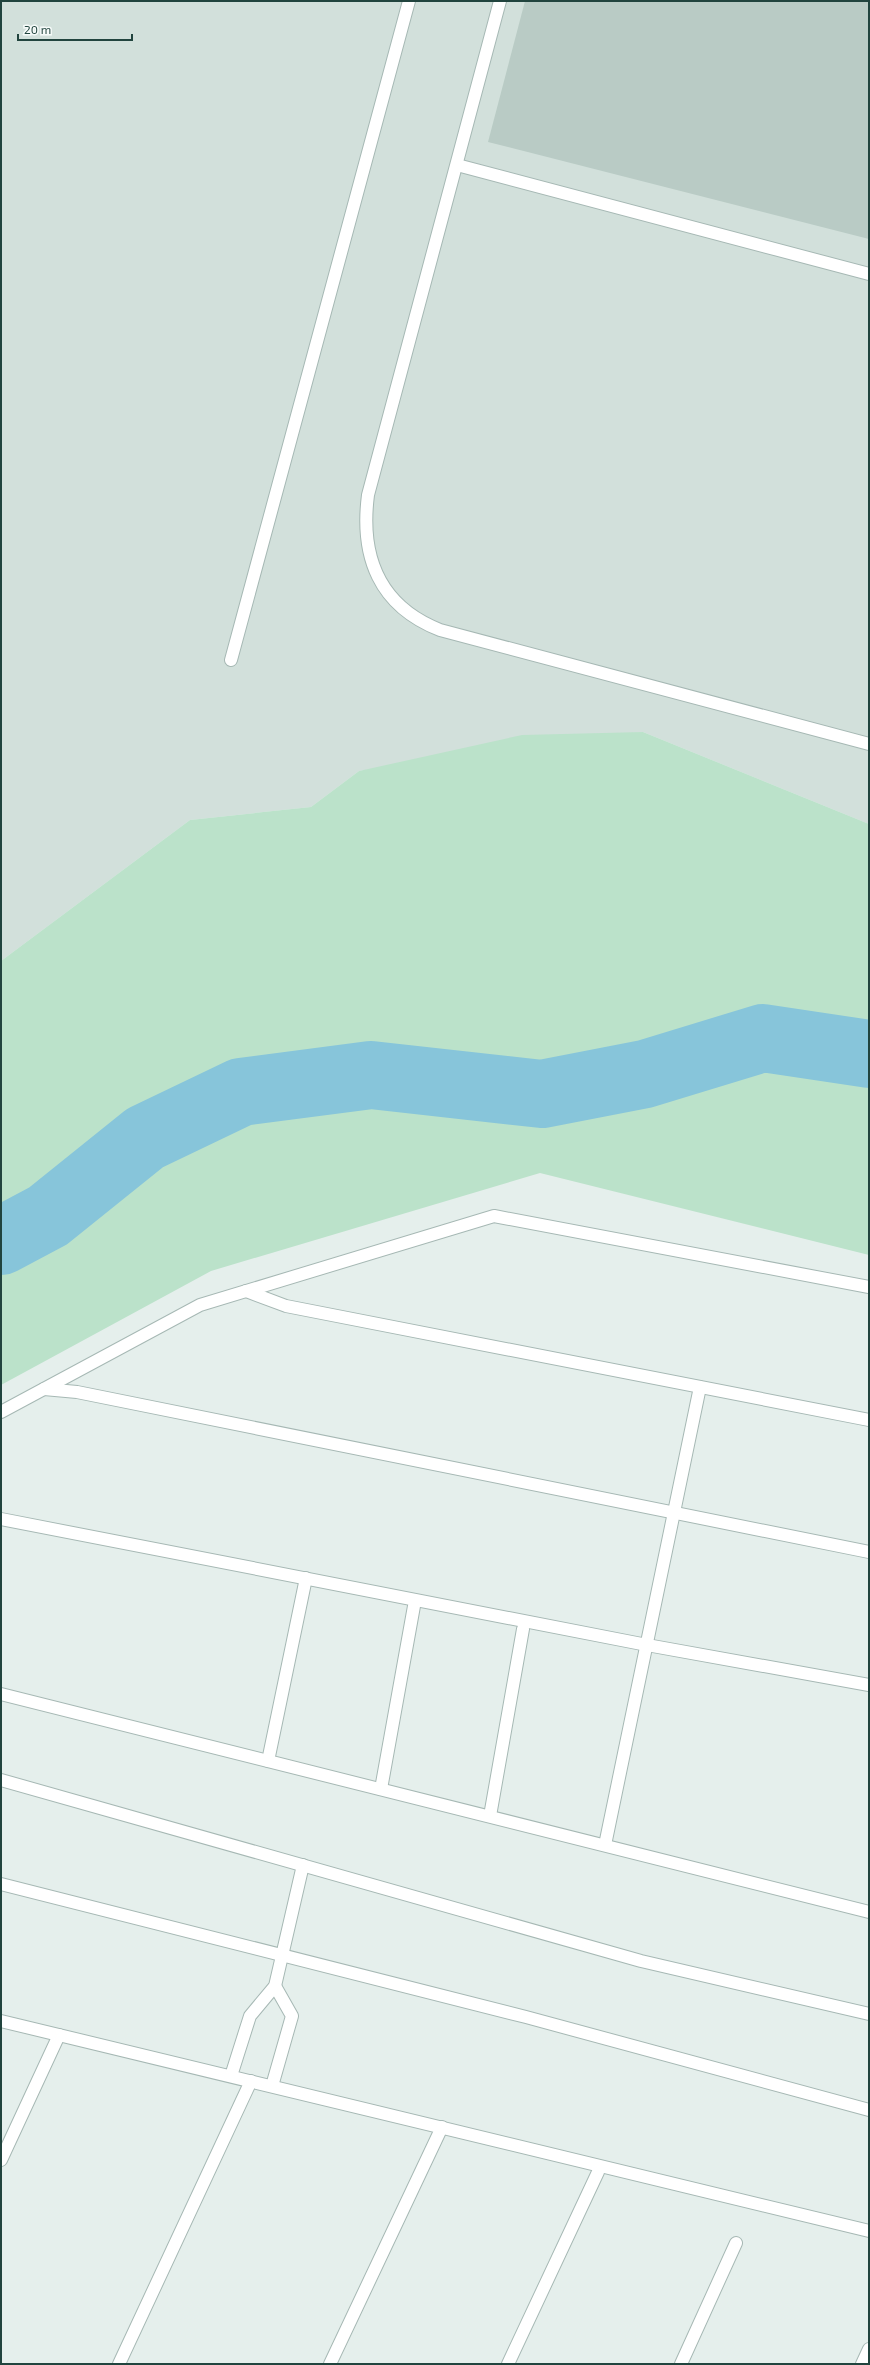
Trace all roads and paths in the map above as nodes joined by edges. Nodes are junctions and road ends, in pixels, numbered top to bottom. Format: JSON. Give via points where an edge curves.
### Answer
{"nodes":[{"id":1,"x":409,"y":1,"type":"edge"},
{"id":2,"x":500,"y":1,"type":"edge"},
{"id":3,"x":457,"y":165,"type":"junction"},
{"id":4,"x":869,"y":274,"type":"edge"},
{"id":5,"x":231,"y":660,"type":"dead end"},
{"id":6,"x":869,"y":744,"type":"edge"},
{"id":7,"x":869,"y":1288,"type":"edge"},
{"id":8,"x":246,"y":1291,"type":"junction"},
{"id":9,"x":700,"y":1387,"type":"junction"},
{"id":10,"x":44,"y":1389,"type":"junction"},
{"id":11,"x":1,"y":1412,"type":"edge"},
{"id":12,"x":869,"y":1420,"type":"edge"},
{"id":13,"x":674,"y":1513,"type":"junction"},
{"id":14,"x":1,"y":1519,"type":"edge"},
{"id":15,"x":869,"y":1552,"type":"edge"},
{"id":16,"x":306,"y":1578,"type":"junction"},
{"id":17,"x":414,"y":1606,"type":"dead end"},
{"id":18,"x":523,"y":1629,"type":"dead end"},
{"id":19,"x":647,"y":1645,"type":"junction"},
{"id":20,"x":869,"y":1685,"type":"edge"},
{"id":21,"x":1,"y":1694,"type":"edge"},
{"id":22,"x":268,"y":1761,"type":"junction"},
{"id":23,"x":1,"y":1780,"type":"edge"},
{"id":24,"x":381,"y":1789,"type":"junction"},
{"id":25,"x":490,"y":1816,"type":"junction"},
{"id":26,"x":605,"y":1845,"type":"junction"},
{"id":27,"x":303,"y":1865,"type":"junction"},
{"id":28,"x":1,"y":1884,"type":"edge"},
{"id":29,"x":869,"y":1912,"type":"edge"},
{"id":30,"x":283,"y":1955,"type":"junction"},
{"id":31,"x":275,"y":1986,"type":"junction"},
{"id":32,"x":869,"y":2014,"type":"edge"},
{"id":33,"x":1,"y":2021,"type":"edge"},
{"id":34,"x":59,"y":2035,"type":"junction"},
{"id":35,"x":231,"y":2076,"type":"junction"},
{"id":36,"x":251,"y":2081,"type":"junction"},
{"id":37,"x":272,"y":2086,"type":"junction"},
{"id":38,"x":869,"y":2110,"type":"edge"},
{"id":39,"x":442,"y":2127,"type":"junction"},
{"id":40,"x":1,"y":2160,"type":"edge"},
{"id":41,"x":598,"y":2172,"type":"dead end"},
{"id":42,"x":869,"y":2231,"type":"edge"},
{"id":43,"x":736,"y":2243,"type":"dead end"},
{"id":44,"x":869,"y":2349,"type":"edge"},
{"id":45,"x":119,"y":2364,"type":"edge"},
{"id":46,"x":330,"y":2364,"type":"edge"},
{"id":47,"x":508,"y":2364,"type":"edge"},
{"id":48,"x":681,"y":2364,"type":"edge"},
{"id":49,"x":862,"y":2364,"type":"edge"}],
"edges":[{"from":1,"to":5,"type":"street"},
{"from":2,"to":3,"type":"street"},
{"from":3,"to":4,"type":"street"},
{"from":3,"to":6,"type":"street","via":[[368,495],[368,552],[374,568],[391,596],[412,616],[440,630]]},
{"from":7,"to":8,"type":"street","via":[[494,1216]]},
{"from":8,"to":9,"type":"street","via":[[286,1306]]},
{"from":8,"to":10,"type":"street","via":[[200,1305]]},
{"from":9,"to":12,"type":"street"},
{"from":9,"to":13,"type":"street"},
{"from":10,"to":11,"type":"street"},
{"from":10,"to":13,"type":"street","via":[[77,1392]]},
{"from":13,"to":15,"type":"street"},
{"from":13,"to":19,"type":"street"},
{"from":14,"to":16,"type":"street"},
{"from":16,"to":19,"type":"street"},
{"from":16,"to":22,"type":"street"},
{"from":17,"to":24,"type":"street"},
{"from":18,"to":25,"type":"street"},
{"from":19,"to":20,"type":"street"},
{"from":19,"to":26,"type":"street"},
{"from":21,"to":22,"type":"street"},
{"from":22,"to":24,"type":"street"},
{"from":23,"to":27,"type":"street"},
{"from":24,"to":25,"type":"street"},
{"from":25,"to":26,"type":"street"},
{"from":26,"to":29,"type":"street"},
{"from":27,"to":30,"type":"street"},
{"from":27,"to":32,"type":"street","via":[[641,1961]]},
{"from":28,"to":30,"type":"street"},
{"from":30,"to":31,"type":"street"},
{"from":30,"to":38,"type":"street","via":[[526,2017]]},
{"from":31,"to":35,"type":"street","via":[[250,2016]]},
{"from":31,"to":37,"type":"street","via":[[292,2016]]},
{"from":33,"to":34,"type":"street"},
{"from":34,"to":35,"type":"street"},
{"from":34,"to":40,"type":"street"},
{"from":35,"to":36,"type":"street"},
{"from":36,"to":37,"type":"street"},
{"from":36,"to":45,"type":"street"},
{"from":37,"to":39,"type":"street"},
{"from":39,"to":42,"type":"street"},
{"from":39,"to":46,"type":"street"},
{"from":41,"to":47,"type":"street"},
{"from":43,"to":48,"type":"street"},
{"from":44,"to":49,"type":"street"}]}
